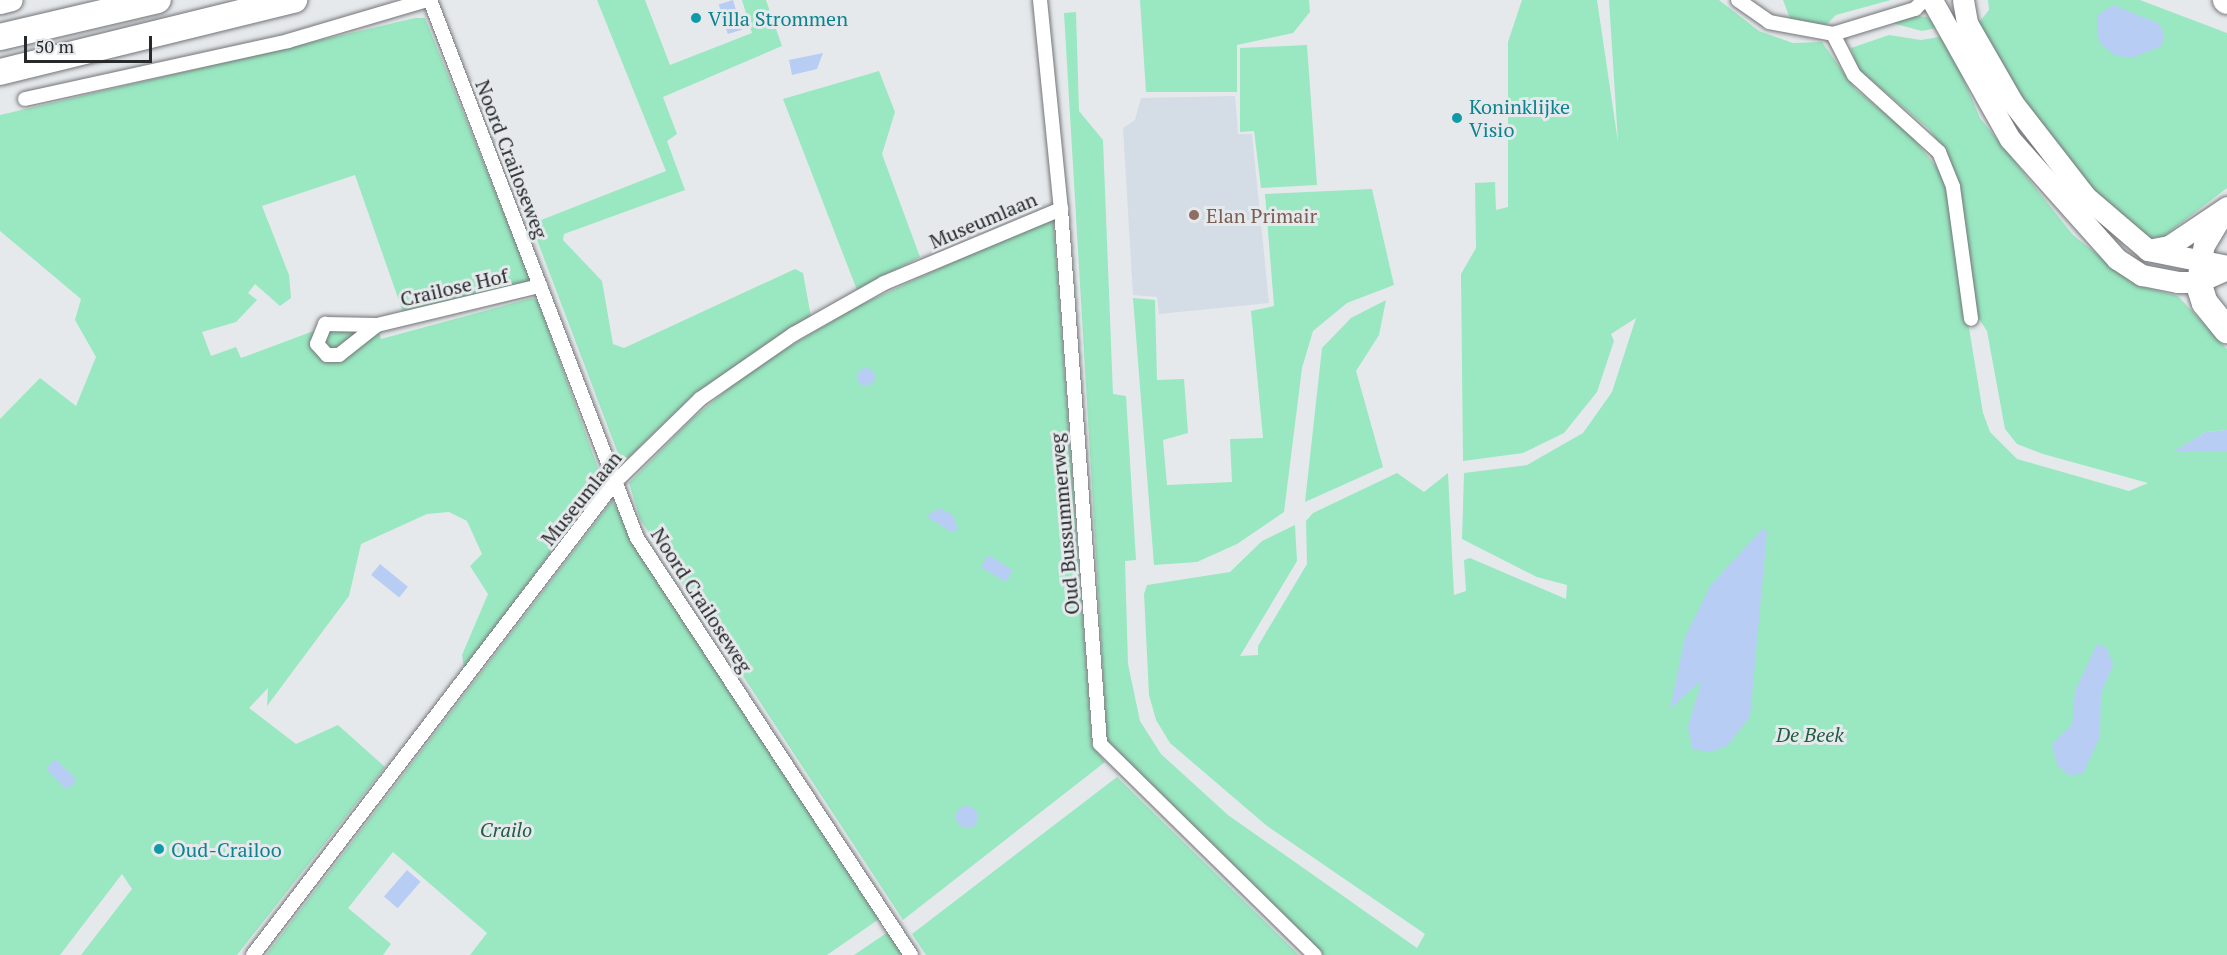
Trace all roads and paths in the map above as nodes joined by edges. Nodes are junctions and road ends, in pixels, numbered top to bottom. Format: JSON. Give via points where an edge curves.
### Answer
{"nodes":[{"id":1,"x":12,"y":0,"type":"edge"},
{"id":2,"x":158,"y":0,"type":"edge"},
{"id":3,"x":294,"y":0,"type":"edge"},
{"id":4,"x":429,"y":0,"type":"edge"},
{"id":5,"x":1040,"y":0,"type":"edge"},
{"id":6,"x":1738,"y":0,"type":"edge"},
{"id":7,"x":1961,"y":0,"type":"edge"},
{"id":8,"x":1929,"y":1,"type":"edge"},
{"id":9,"x":0,"y":3,"type":"edge"},
{"id":10,"x":1833,"y":34,"type":"junction"},
{"id":11,"x":0,"y":37,"type":"edge"},
{"id":12,"x":0,"y":72,"type":"edge"},
{"id":13,"x":25,"y":99,"type":"dead end"},
{"id":14,"x":2227,"y":207,"type":"edge"},
{"id":15,"x":1061,"y":209,"type":"junction"},
{"id":16,"x":2148,"y":250,"type":"junction"},
{"id":17,"x":2227,"y":268,"type":"edge"},
{"id":18,"x":2199,"y":272,"type":"junction"},
{"id":19,"x":540,"y":286,"type":"junction"},
{"id":20,"x":1971,"y":319,"type":"dead end"},
{"id":21,"x":377,"y":325,"type":"dead end"},
{"id":22,"x":2227,"y":330,"type":"edge"},
{"id":23,"x":615,"y":482,"type":"junction"},
{"id":24,"x":253,"y":955,"type":"edge"},
{"id":25,"x":911,"y":955,"type":"edge"},
{"id":26,"x":1315,"y":955,"type":"edge"}],
"edges":[{"from":1,"to":9,"type":"main road"},
{"from":2,"to":11,"type":"highway"},
{"from":3,"to":12,"type":"highway"},
{"from":4,"to":13,"type":"street","via":[[288,41]]},
{"from":4,"to":19,"type":"street","name":"Noord Crailoseweg"},
{"from":5,"to":15,"type":"street","name":"Oud Bussummerweg"},
{"from":6,"to":10,"type":"street","via":[[1769,22]]},
{"from":7,"to":8,"type":"main road"},
{"from":7,"to":16,"type":"main road","via":[[1967,23],[2044,149],[2122,232]]},
{"from":8,"to":10,"type":"street","via":[[1915,9]]},
{"from":8,"to":18,"type":"main road","via":[[2004,130],[2074,216],[2142,275]]},
{"from":10,"to":20,"type":"street","via":[[1854,75],[1938,152],[1953,187]]},
{"from":14,"to":16,"type":"main road","via":[[2169,246]]},
{"from":14,"to":18,"type":"main road","via":[[2214,224]]},
{"from":15,"to":23,"type":"street","name":"Museumlaan","via":[[884,283],[794,334],[700,399]]},
{"from":15,"to":26,"type":"street","name":"Oud Bussummerweg","via":[[1100,744]]},
{"from":16,"to":18,"type":"main road"},
{"from":17,"to":18,"type":"main road"},
{"from":18,"to":22,"type":"highway","via":[[2205,303]]},
{"from":19,"to":21,"type":"street","name":"Crailose Hof"},
{"from":19,"to":23,"type":"street","name":"Noord Crailoseweg"},
{"from":23,"to":24,"type":"street","name":"Museumlaan"},
{"from":23,"to":25,"type":"street","name":"Noord Crailoseweg","via":[[637,538]]}]}
